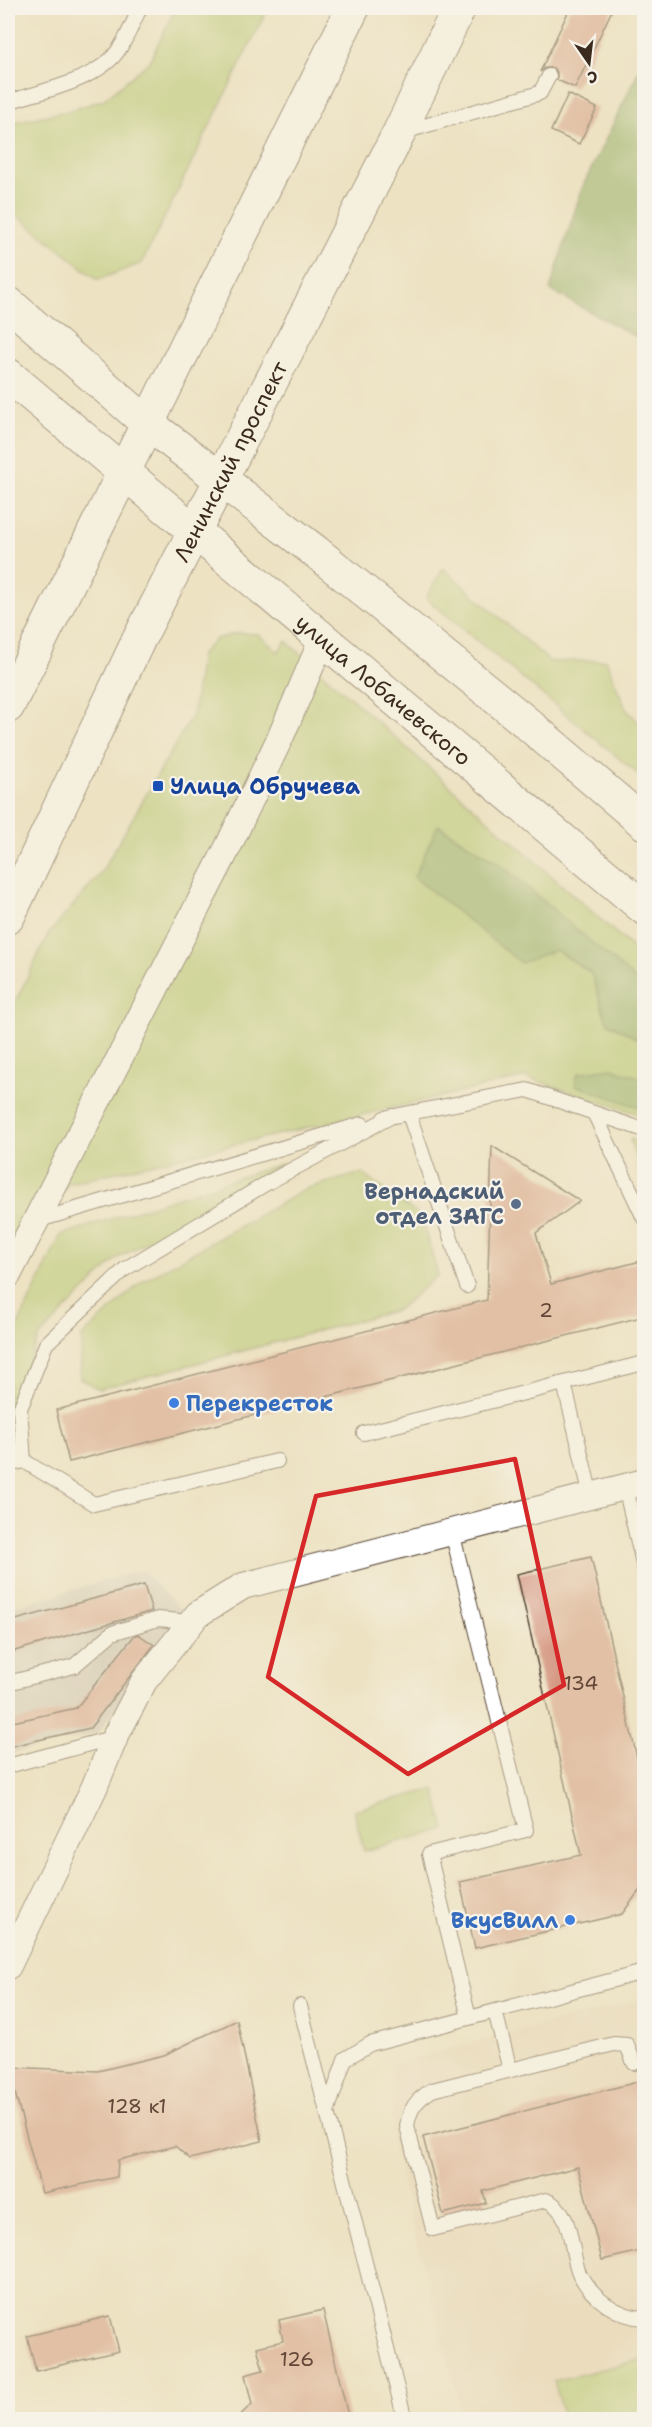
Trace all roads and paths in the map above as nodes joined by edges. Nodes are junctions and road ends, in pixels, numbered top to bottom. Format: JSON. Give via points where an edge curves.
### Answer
{"nodes":[{"id":1,"x":140,"y":8,"type":"edge"},
{"id":2,"x":353,"y":8,"type":"edge"},
{"id":3,"x":459,"y":8,"type":"edge"},
{"id":4,"x":549,"y":76,"type":"dead end"},
{"id":5,"x":8,"y":102,"type":"edge"},
{"id":6,"x":399,"y":134,"type":"junction"},
{"id":7,"x":8,"y":303,"type":"edge"},
{"id":8,"x":8,"y":375,"type":"edge"},
{"id":9,"x":147,"y":423,"type":"junction"},
{"id":10,"x":122,"y":472,"type":"junction"},
{"id":11,"x":220,"y":481,"type":"junction"},
{"id":12,"x":193,"y":531,"type":"junction"},
{"id":13,"x":322,"y":640,"type":"junction"},
{"id":14,"x":8,"y":706,"type":"edge"},
{"id":15,"x":641,"y":814,"type":"edge"},
{"id":16,"x":645,"y":908,"type":"edge"},
{"id":17,"x":8,"y":916,"type":"edge"},
{"id":18,"x":594,"y":1113,"type":"junction"},
{"id":19,"x":409,"y":1114,"type":"junction"},
{"id":20,"x":392,"y":1116,"type":"junction"},
{"id":21,"x":645,"y":1130,"type":"edge"},
{"id":22,"x":645,"y":1218,"type":"edge"},
{"id":23,"x":34,"y":1221,"type":"junction"},
{"id":24,"x":8,"y":1275,"type":"edge"},
{"id":25,"x":467,"y":1286,"type":"dead end"},
{"id":26,"x":645,"y":1363,"type":"edge"},
{"id":27,"x":564,"y":1383,"type":"junction"},
{"id":28,"x":364,"y":1434,"type":"dead end"},
{"id":29,"x":24,"y":1461,"type":"junction"},
{"id":30,"x":277,"y":1461,"type":"dead end"},
{"id":31,"x":8,"y":1466,"type":"edge"},
{"id":32,"x":635,"y":1485,"type":"edge"},
{"id":33,"x":591,"y":1496,"type":"junction"},
{"id":34,"x":452,"y":1532,"type":"junction"},
{"id":35,"x":645,"y":1568,"type":"edge"},
{"id":36,"x":192,"y":1622,"type":"junction"},
{"id":37,"x":8,"y":1683,"type":"edge"},
{"id":38,"x":115,"y":1737,"type":"junction"},
{"id":39,"x":8,"y":1766,"type":"edge"},
{"id":40,"x":8,"y":1966,"type":"edge"},
{"id":41,"x":645,"y":1972,"type":"edge"},
{"id":42,"x":300,"y":2006,"type":"dead end"},
{"id":43,"x":495,"y":2011,"type":"junction"},
{"id":44,"x":469,"y":2018,"type":"junction"},
{"id":45,"x":634,"y":2063,"type":"dead end"},
{"id":46,"x":510,"y":2070,"type":"junction"},
{"id":47,"x":327,"y":2112,"type":"junction"},
{"id":48,"x":645,"y":2318,"type":"edge"},
{"id":49,"x":405,"y":2420,"type":"edge"}],
"edges":[{"from":1,"to":5,"type":"lane","via":[[112,59],[64,84]]},
{"from":2,"to":9,"type":"main road"},
{"from":3,"to":6,"type":"main road","name":"Ленинский проспект"},
{"from":4,"to":6,"type":"lane","via":[[540,93]]},
{"from":6,"to":11,"type":"main road","name":"Ленинский проспект"},
{"from":7,"to":9,"type":"main road"},
{"from":8,"to":10,"type":"main road"},
{"from":9,"to":10,"type":"main road"},
{"from":9,"to":11,"type":"main road"},
{"from":10,"to":12,"type":"main road","name":"улица Лобачевского"},
{"from":10,"to":14,"type":"main road"},
{"from":11,"to":12,"type":"main road","name":"Ленинский проспект"},
{"from":11,"to":15,"type":"main road","via":[[334,567]]},
{"from":12,"to":13,"type":"main road","name":"улица Лобачевского"},
{"from":12,"to":17,"type":"main road","name":"Ленинский проспект"},
{"from":13,"to":16,"type":"main road","name":"улица Лобачевского"},
{"from":13,"to":23,"type":"street","via":[[226,849]]},
{"from":18,"to":19,"type":"lane","via":[[527,1090]]},
{"from":18,"to":21,"type":"lane"},
{"from":18,"to":22,"type":"lane"},
{"from":19,"to":20,"type":"lane"},
{"from":19,"to":25,"type":"lane"},
{"from":20,"to":23,"type":"lane"},
{"from":20,"to":29,"type":"lane","via":[[267,1183],[125,1269],[46,1344],[20,1409]]},
{"from":23,"to":24,"type":"street"},
{"from":26,"to":27,"type":"lane"},
{"from":27,"to":28,"type":"lane"},
{"from":27,"to":33,"type":"lane"},
{"from":29,"to":30,"type":"lane","via":[[94,1504]]},
{"from":29,"to":31,"type":"lane"},
{"from":32,"to":33,"type":"street"},
{"from":32,"to":35,"type":"lane"},
{"from":33,"to":34,"type":"street"},
{"from":34,"to":36,"type":"street","via":[[243,1586],[198,1614]]},
{"from":34,"to":44,"type":"lane","via":[[526,1830],[429,1854]]},
{"from":36,"to":37,"type":"lane","via":[[158,1619],[112,1634],[74,1666]]},
{"from":36,"to":38,"type":"street","via":[[144,1681]]},
{"from":38,"to":39,"type":"lane"},
{"from":38,"to":40,"type":"street"},
{"from":41,"to":43,"type":"lane"},
{"from":42,"to":47,"type":"lane"},
{"from":43,"to":44,"type":"lane"},
{"from":43,"to":46,"type":"lane"},
{"from":44,"to":47,"type":"lane","via":[[370,2044],[345,2059]]},
{"from":45,"to":46,"type":"lane","via":[[630,2050],[622,2043]]},
{"from":46,"to":48,"type":"lane","via":[[432,2090],[418,2098],[409,2112],[407,2126],[433,2229],[546,2200],[554,2203],[566,2220],[579,2273],[602,2302],[631,2317]]},
{"from":47,"to":49,"type":"lane"}]}
